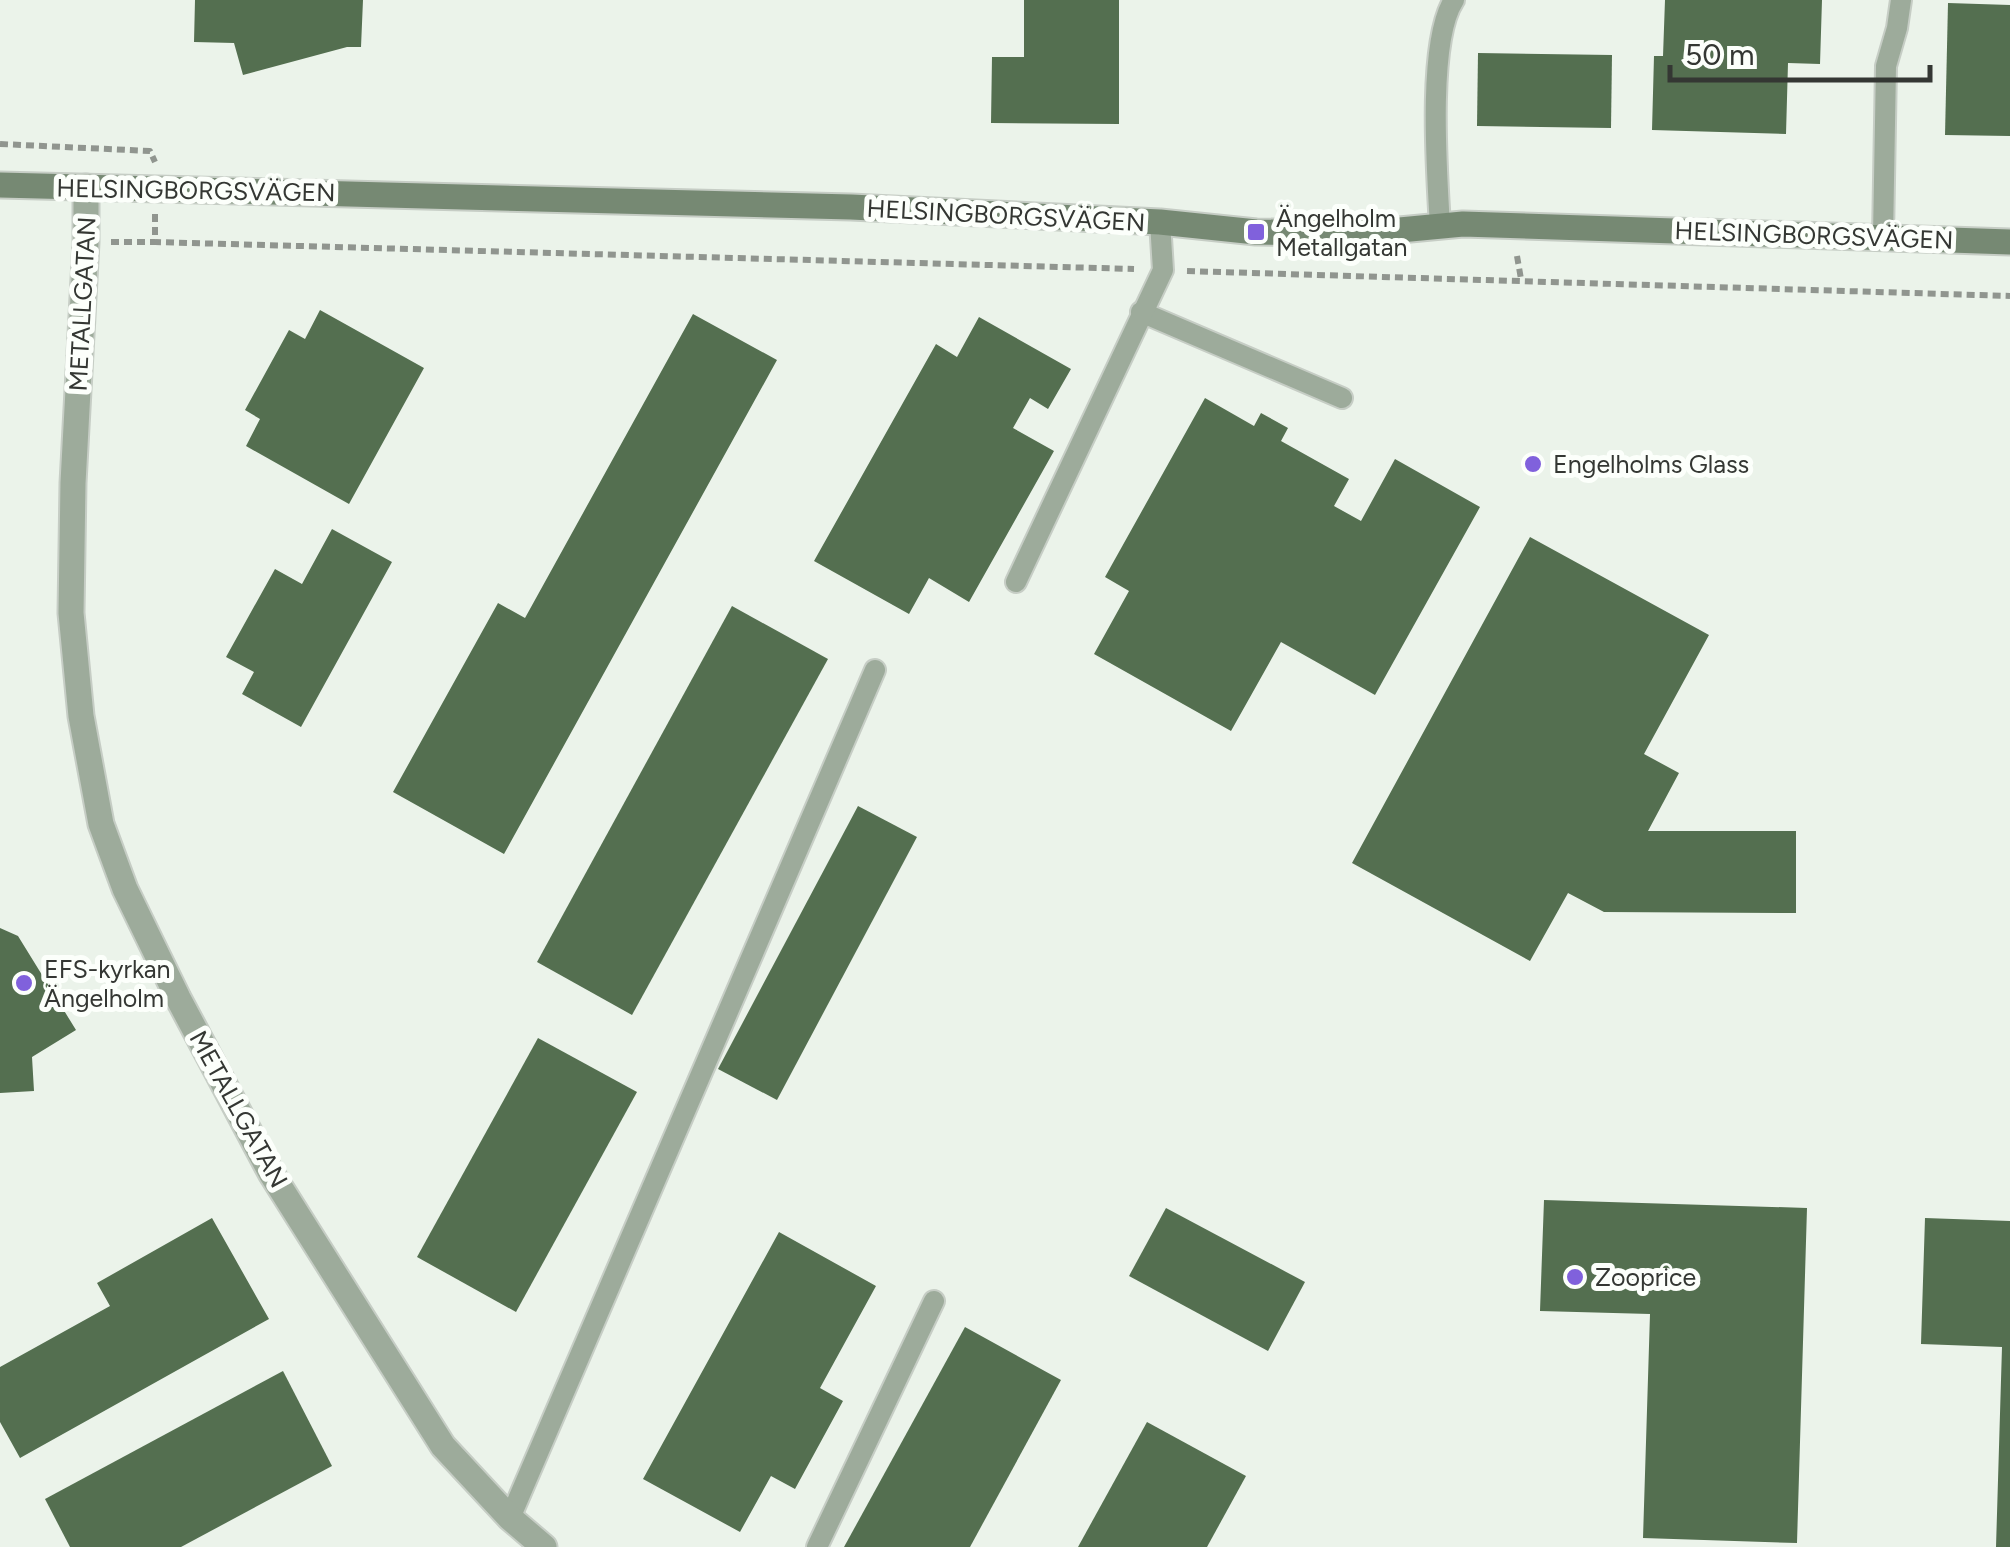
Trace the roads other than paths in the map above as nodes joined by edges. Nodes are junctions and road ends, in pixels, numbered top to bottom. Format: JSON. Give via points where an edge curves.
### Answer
{"nodes":[{"id":1,"x":1454,"y":0,"type":"edge"},
{"id":2,"x":1901,"y":0,"type":"edge"},
{"id":3,"x":0,"y":185,"type":"edge"},
{"id":4,"x":86,"y":187,"type":"junction"},
{"id":5,"x":1160,"y":222,"type":"junction"},
{"id":6,"x":1440,"y":226,"type":"junction"},
{"id":7,"x":1882,"y":237,"type":"junction"},
{"id":8,"x":2010,"y":242,"type":"edge"},
{"id":9,"x":1141,"y":312,"type":"junction"},
{"id":10,"x":1342,"y":398,"type":"dead end"},
{"id":11,"x":1016,"y":582,"type":"dead end"},
{"id":12,"x":876,"y":670,"type":"dead end"},
{"id":13,"x":934,"y":1301,"type":"dead end"},
{"id":14,"x":510,"y":1518,"type":"junction"},
{"id":15,"x":544,"y":1547,"type":"edge"},
{"id":16,"x":817,"y":1547,"type":"edge"}],
"edges":[{"from":1,"to":6,"type":"lane","via":[[1446,12],[1438,78]]},
{"from":2,"to":7,"type":"lane","via":[[1886,66]]},
{"from":3,"to":4,"type":"main road","name":"HELSINGBORGSVÄGEN"},
{"from":4,"to":5,"type":"main road","name":"HELSINGBORGSVÄGEN"},
{"from":4,"to":14,"type":"street","name":"METALLGATAN","via":[[72,613],[80,716],[102,824],[155,951],[272,1173],[418,1411]]},
{"from":5,"to":6,"type":"main road","name":"HELSINGBORGSVÄGEN","via":[[1256,232]]},
{"from":5,"to":9,"type":"lane","via":[[1163,270]]},
{"from":6,"to":7,"type":"main road","name":"HELSINGBORGSVÄGEN"},
{"from":7,"to":8,"type":"main road","name":"HELSINGBORGSVÄGEN"},
{"from":9,"to":10,"type":"lane"},
{"from":9,"to":11,"type":"lane"},
{"from":12,"to":14,"type":"lane"},
{"from":13,"to":16,"type":"lane"},
{"from":14,"to":15,"type":"street","name":"METALLGATAN"}]}
